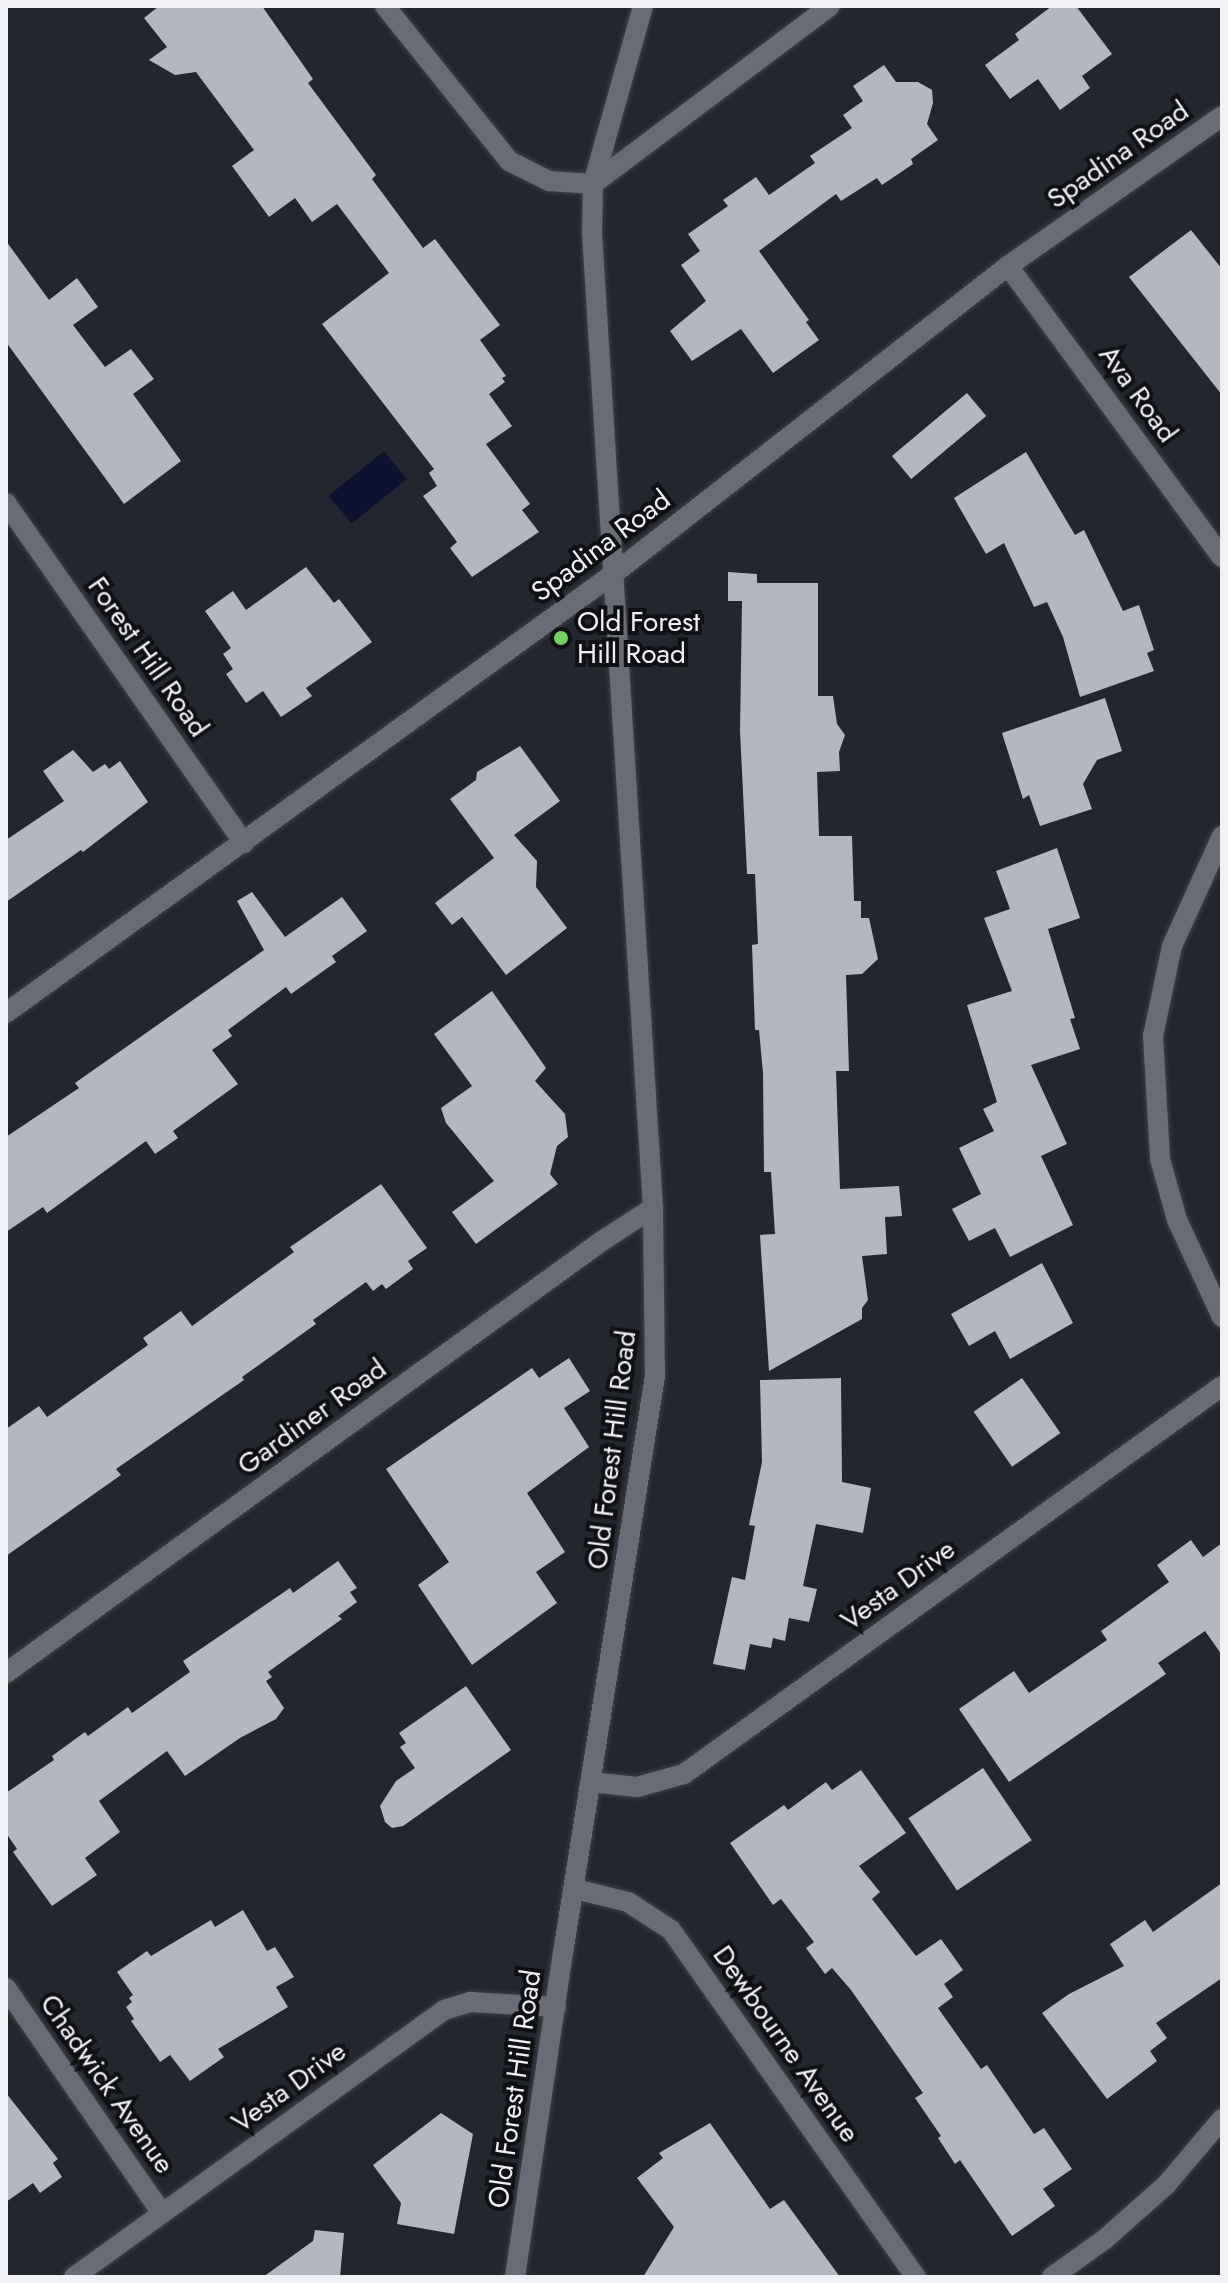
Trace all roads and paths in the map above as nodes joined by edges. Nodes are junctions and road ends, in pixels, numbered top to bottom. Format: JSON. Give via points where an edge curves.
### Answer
{"nodes":[{"id":1,"x":385,"y":6,"type":"edge"},
{"id":2,"x":643,"y":6,"type":"edge"},
{"id":3,"x":830,"y":6,"type":"edge"},
{"id":4,"x":1222,"y":116,"type":"edge"},
{"id":5,"x":593,"y":184,"type":"junction"},
{"id":6,"x":1008,"y":266,"type":"junction"},
{"id":7,"x":6,"y":503,"type":"edge"},
{"id":8,"x":1222,"y":557,"type":"edge"},
{"id":9,"x":612,"y":575,"type":"junction"},
{"id":10,"x":1222,"y":836,"type":"edge"},
{"id":11,"x":244,"y":843,"type":"junction"},
{"id":12,"x":6,"y":1013,"type":"edge"},
{"id":13,"x":653,"y":1208,"type":"junction"},
{"id":14,"x":1222,"y":1317,"type":"edge"},
{"id":15,"x":1222,"y":1386,"type":"edge"},
{"id":16,"x":6,"y":1673,"type":"edge"},
{"id":17,"x":591,"y":1782,"type":"junction"},
{"id":18,"x":575,"y":1889,"type":"junction"},
{"id":19,"x":6,"y":1988,"type":"edge"},
{"id":20,"x":556,"y":2007,"type":"junction"},
{"id":21,"x":1222,"y":2119,"type":"edge"},
{"id":22,"x":162,"y":2213,"type":"junction"},
{"id":23,"x":74,"y":2277,"type":"edge"},
{"id":24,"x":515,"y":2277,"type":"edge"},
{"id":25,"x":916,"y":2277,"type":"edge"},
{"id":26,"x":1052,"y":2277,"type":"edge"}],
"edges":[{"from":1,"to":5,"type":"street","via":[[509,161],[549,181]]},
{"from":2,"to":5,"type":"street","name":"Old Forest Hill Road"},
{"from":3,"to":5,"type":"street"},
{"from":4,"to":6,"type":"street","name":"Spadina Road"},
{"from":5,"to":9,"type":"street","name":"Old Forest Hill Road"},
{"from":6,"to":8,"type":"street","name":"Ava Road"},
{"from":6,"to":9,"type":"street","name":"Spadina Road"},
{"from":7,"to":11,"type":"street","name":"Forest Hill Road"},
{"from":9,"to":11,"type":"street","name":"Spadina Road"},
{"from":9,"to":13,"type":"street","name":"Old Forest Hill Road"},
{"from":10,"to":14,"type":"street","via":[[1172,946],[1153,1036],[1160,1159],[1177,1220]]},
{"from":11,"to":12,"type":"street","name":"Spadina Road"},
{"from":13,"to":16,"type":"street","name":"Gardiner Road"},
{"from":13,"to":17,"type":"street","name":"Old Forest Hill Road","via":[[655,1376]]},
{"from":15,"to":17,"type":"street","name":"Vesta Drive","via":[[684,1774],[637,1787]]},
{"from":17,"to":18,"type":"street","name":"Old Forest Hill Road"},
{"from":18,"to":20,"type":"street","name":"Old Forest Hill Road"},
{"from":18,"to":25,"type":"street","name":"Dewbourne Avenue","via":[[628,1902],[671,1930]]},
{"from":19,"to":22,"type":"street","name":"Chadwick Avenue"},
{"from":20,"to":22,"type":"street","name":"Vesta Drive","via":[[471,2002],[444,2010]]},
{"from":20,"to":24,"type":"street","name":"Old Forest Hill Road"},
{"from":21,"to":26,"type":"street","via":[[1166,2185]]},
{"from":22,"to":23,"type":"street","name":"Vesta Drive"}]}
